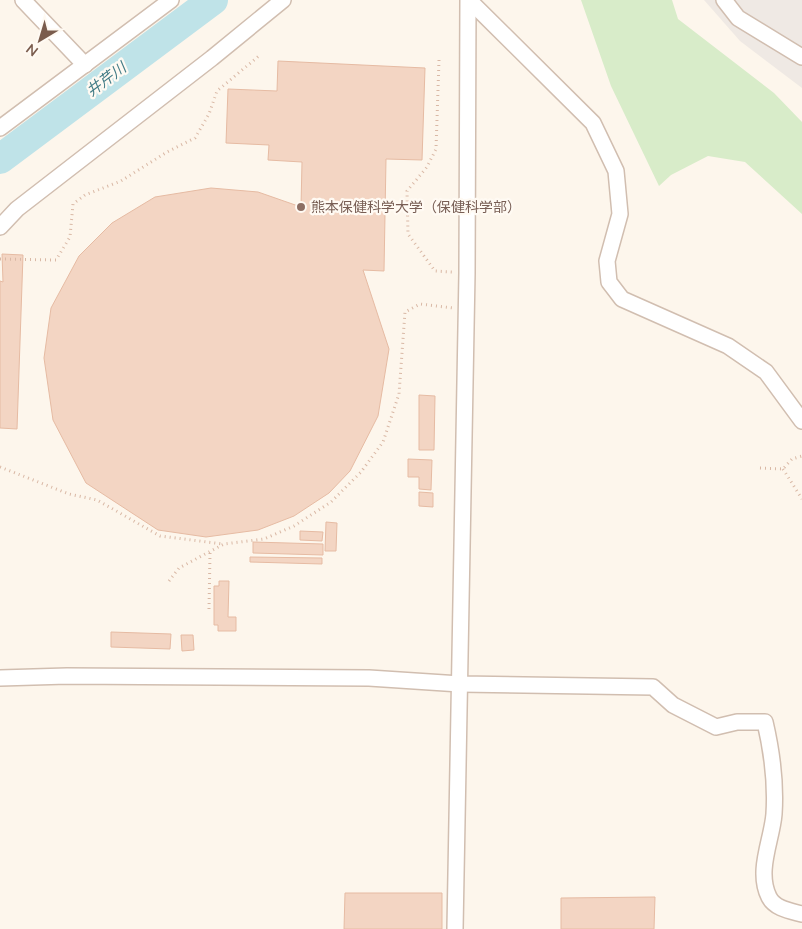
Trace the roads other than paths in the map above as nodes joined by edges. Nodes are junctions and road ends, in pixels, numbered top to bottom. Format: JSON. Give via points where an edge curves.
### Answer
{"nodes":[{"id":1,"x":23,"y":0,"type":"edge"},
{"id":2,"x":171,"y":0,"type":"edge"},
{"id":3,"x":283,"y":0,"type":"edge"},
{"id":4,"x":468,"y":0,"type":"edge"},
{"id":5,"x":724,"y":0,"type":"edge"},
{"id":6,"x":802,"y":57,"type":"edge"},
{"id":7,"x":85,"y":65,"type":"junction"},
{"id":8,"x":0,"y":128,"type":"edge"},
{"id":9,"x":0,"y":227,"type":"edge"},
{"id":10,"x":802,"y":421,"type":"edge"},
{"id":11,"x":0,"y":678,"type":"edge"},
{"id":12,"x":460,"y":684,"type":"junction"},
{"id":13,"x":802,"y":914,"type":"edge"},
{"id":14,"x":455,"y":929,"type":"edge"}],
"edges":[{"from":1,"to":7,"type":"street"},
{"from":2,"to":7,"type":"street"},
{"from":3,"to":9,"type":"street","via":[[17,209]]},
{"from":4,"to":10,"type":"street","via":[[594,123],[616,171],[620,214],[607,261],[609,282],[622,299],[728,346],[766,372]]},
{"from":4,"to":12,"type":"street"},
{"from":5,"to":6,"type":"street","via":[[738,18]]},
{"from":7,"to":8,"type":"street"},
{"from":11,"to":12,"type":"street","via":[[369,678]]},
{"from":12,"to":13,"type":"street","via":[[653,687],[672,705],[716,727],[737,722],[765,722],[772,751],[774,814],[764,875],[770,898],[782,909]]},
{"from":12,"to":14,"type":"street"}]}
